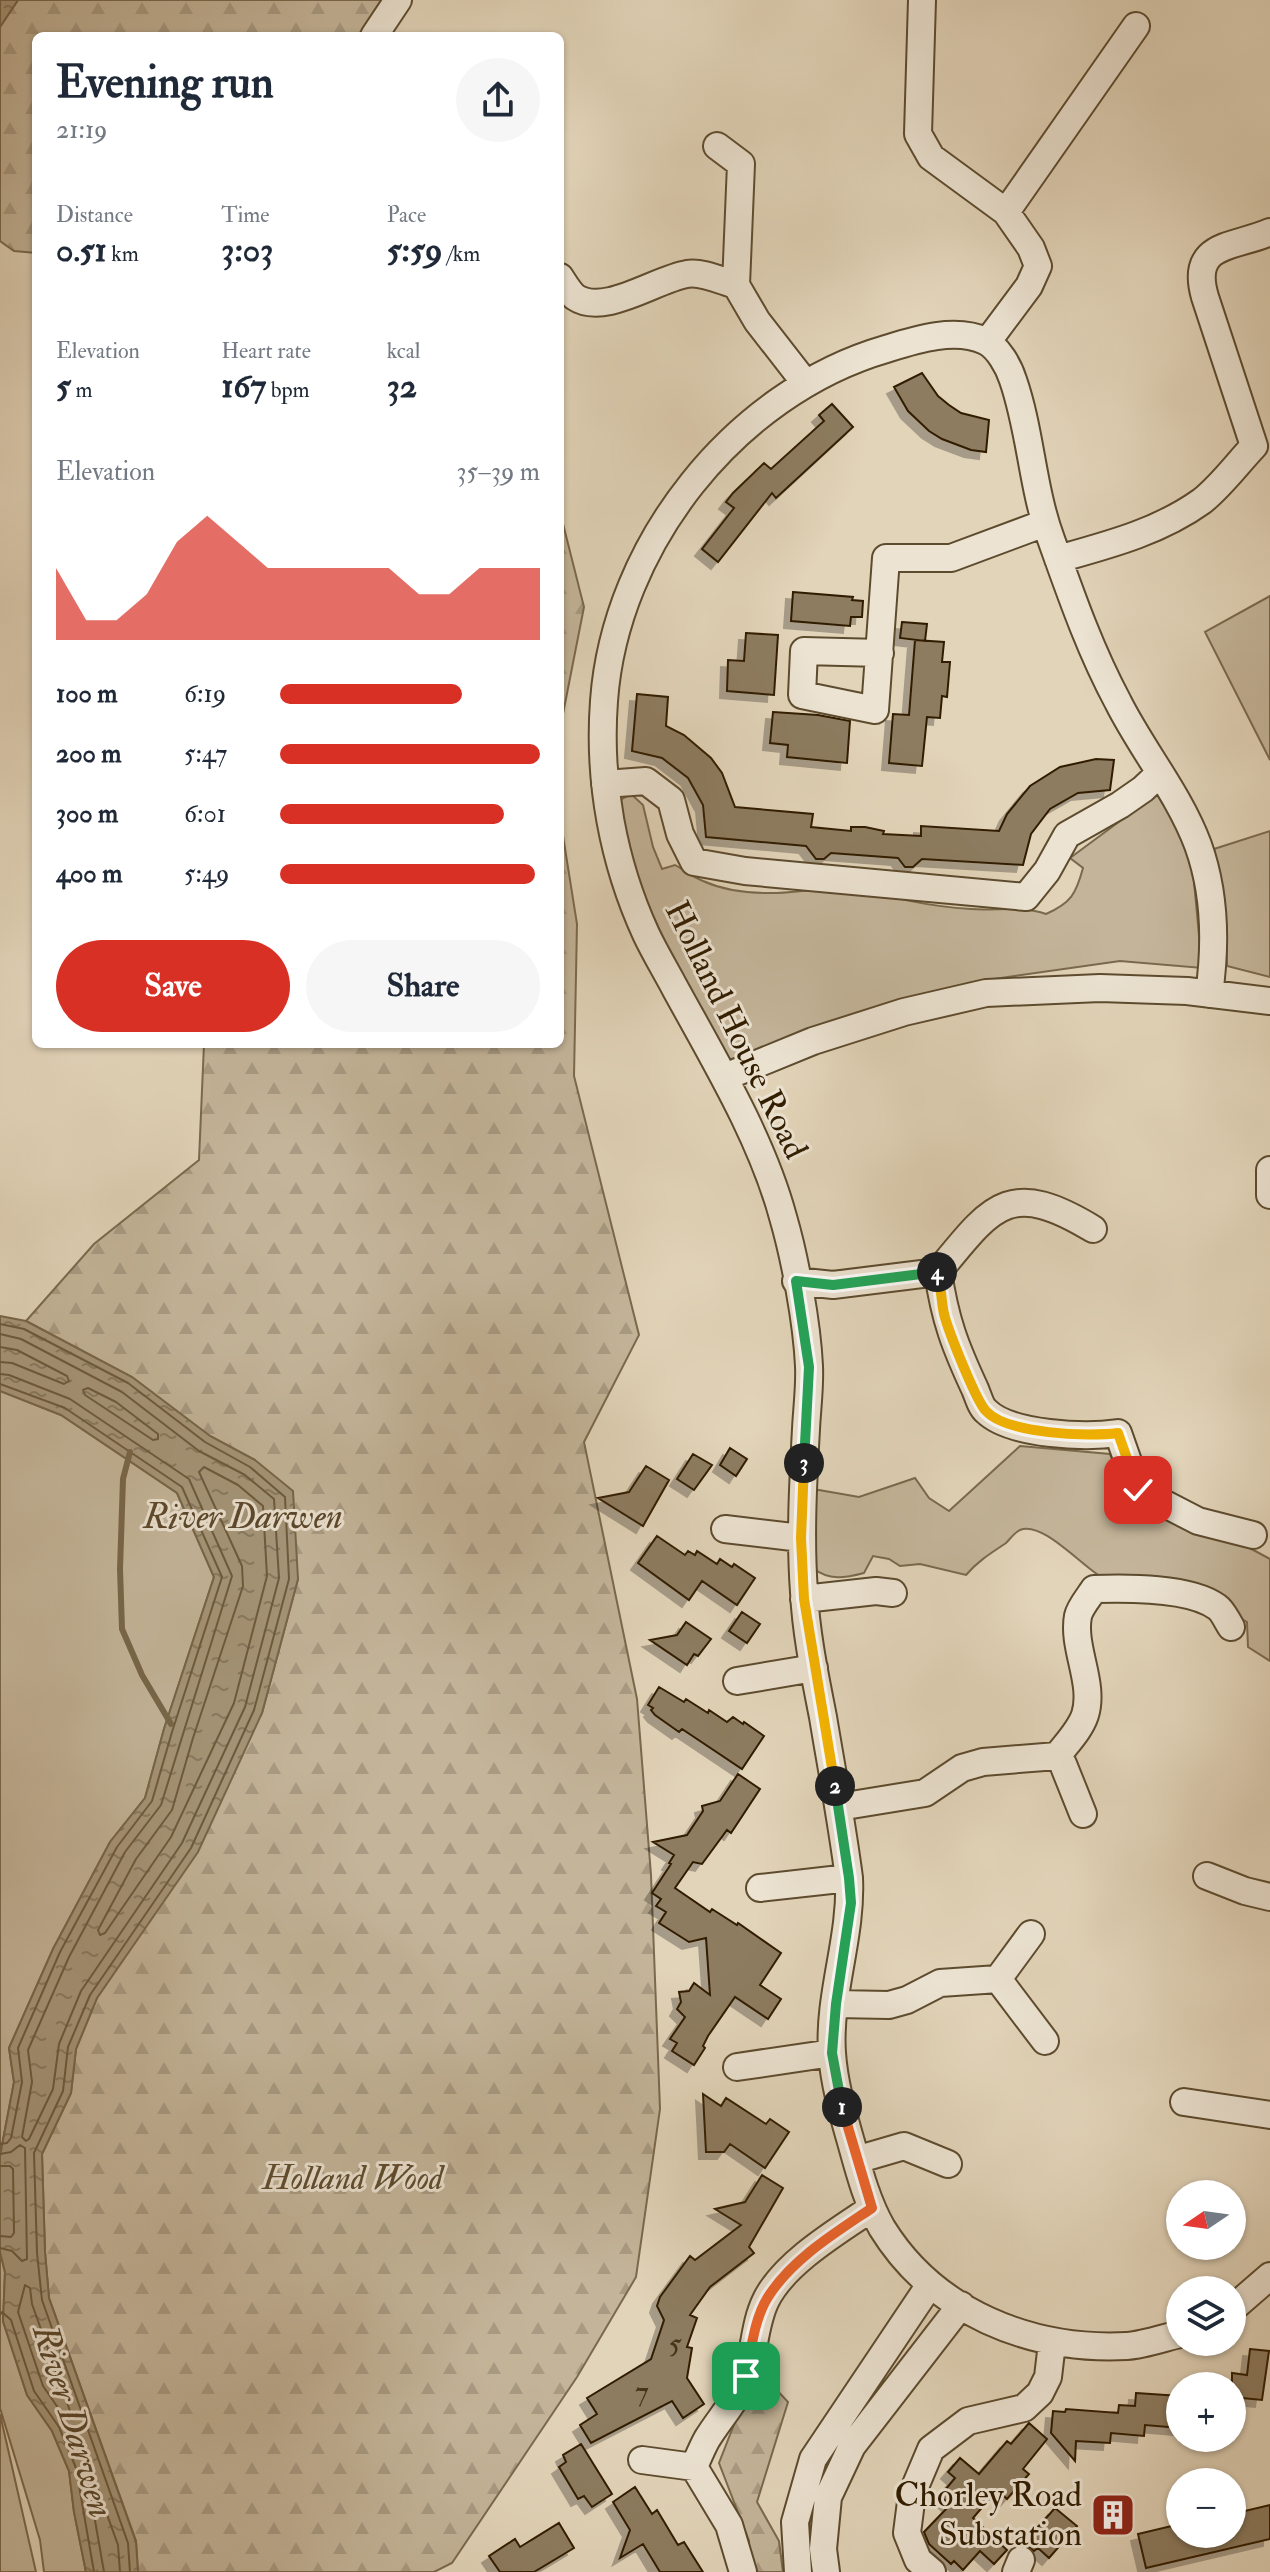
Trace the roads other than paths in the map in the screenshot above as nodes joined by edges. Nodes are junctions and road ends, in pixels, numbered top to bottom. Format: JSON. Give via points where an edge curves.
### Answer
{"nodes":[{"id":1,"x":398,"y":0,"type":"edge"},
{"id":2,"x":922,"y":0,"type":"edge"},
{"id":3,"x":1136,"y":26,"type":"dead end"},
{"id":4,"x":377,"y":32,"type":"edge"},
{"id":5,"x":717,"y":146,"type":"dead end"},
{"id":6,"x":1006,"y":212,"type":"junction"},
{"id":7,"x":1270,"y":232,"type":"edge"},
{"id":8,"x":564,"y":283,"type":"edge"},
{"id":9,"x":736,"y":285,"type":"junction"},
{"id":10,"x":988,"y":341,"type":"junction"},
{"id":11,"x":806,"y":384,"type":"junction"},
{"id":12,"x":1262,"y":446,"type":"edge"},
{"id":13,"x":1045,"y":523,"type":"junction"},
{"id":14,"x":1058,"y":559,"type":"junction"},
{"id":15,"x":880,"y":653,"type":"dead end"},
{"id":16,"x":1160,"y":773,"type":"junction"},
{"id":17,"x":605,"y":784,"type":"junction"},
{"id":18,"x":1209,"y":994,"type":"junction"},
{"id":19,"x":1270,"y":1001,"type":"edge"},
{"id":20,"x":725,"y":1077,"type":"junction"},
{"id":21,"x":1270,"y":1170,"type":"edge"},
{"id":22,"x":1270,"y":1195,"type":"edge"},
{"id":23,"x":1093,"y":1229,"type":"dead end"},
{"id":24,"x":938,"y":1272,"type":"junction"},
{"id":25,"x":796,"y":1281,"type":"junction"},
{"id":26,"x":725,"y":1529,"type":"dead end"},
{"id":27,"x":1253,"y":1535,"type":"dead end"},
{"id":28,"x":801,"y":1538,"type":"junction"},
{"id":29,"x":893,"y":1593,"type":"dead end"},
{"id":30,"x":804,"y":1599,"type":"junction"},
{"id":31,"x":1231,"y":1627,"type":"dead end"},
{"id":32,"x":814,"y":1668,"type":"junction"},
{"id":33,"x":737,"y":1681,"type":"dead end"},
{"id":34,"x":1057,"y":1756,"type":"junction"},
{"id":35,"x":839,"y":1807,"type":"junction"},
{"id":36,"x":1083,"y":1814,"type":"dead end"},
{"id":37,"x":1207,"y":1876,"type":"dead end"},
{"id":38,"x":849,"y":1878,"type":"junction"},
{"id":39,"x":760,"y":1888,"type":"dead end"},
{"id":40,"x":1270,"y":1897,"type":"edge"},
{"id":41,"x":1031,"y":1934,"type":"dead end"},
{"id":42,"x":998,"y":1979,"type":"junction"},
{"id":43,"x":836,"y":2004,"type":"junction"},
{"id":44,"x":1045,"y":2041,"type":"dead end"},
{"id":45,"x":832,"y":2053,"type":"junction"},
{"id":46,"x":737,"y":2067,"type":"dead end"},
{"id":47,"x":1184,"y":2102,"type":"dead end"},
{"id":48,"x":1270,"y":2115,"type":"edge"},
{"id":49,"x":856,"y":2160,"type":"junction"},
{"id":50,"x":948,"y":2164,"type":"dead end"},
{"id":51,"x":872,"y":2208,"type":"junction"},
{"id":52,"x":1270,"y":2276,"type":"edge"},
{"id":53,"x":929,"y":2286,"type":"junction"},
{"id":54,"x":1246,"y":2297,"type":"edge"},
{"id":55,"x":961,"y":2305,"type":"junction"},
{"id":56,"x":1166,"y":2337,"type":"edge"},
{"id":57,"x":1052,"y":2343,"type":"junction"},
{"id":58,"x":642,"y":2460,"type":"dead end"},
{"id":59,"x":694,"y":2467,"type":"junction"},
{"id":60,"x":743,"y":2572,"type":"edge"},
{"id":61,"x":798,"y":2572,"type":"edge"},
{"id":62,"x":826,"y":2572,"type":"edge"},
{"id":63,"x":932,"y":2572,"type":"edge"}],
"edges":[{"from":1,"to":4,"type":"street"},
{"from":2,"to":6,"type":"street","via":[[918,134],[931,157]]},
{"from":3,"to":6,"type":"street"},
{"from":5,"to":9,"type":"street","via":[[741,164]]},
{"from":6,"to":10,"type":"street","via":[[1038,266]]},
{"from":7,"to":12,"type":"street","via":[[1221,247],[1207,257],[1201,272],[1205,297]]},
{"from":8,"to":9,"type":"street","via":[[573,296],[589,304],[617,300],[690,273]]},
{"from":9,"to":11,"type":"street"},
{"from":10,"to":11,"type":"street","name":"Holland House Road","via":[[944,335],[909,342],[866,355]]},
{"from":10,"to":13,"type":"street","via":[[1012,374]]},
{"from":11,"to":17,"type":"street","name":"Holland House Road","via":[[769,408],[711,461],[634,574],[614,635],[604,701]]},
{"from":12,"to":14,"type":"street","via":[[1204,500],[1164,523]]},
{"from":13,"to":14,"type":"street"},
{"from":13,"to":15,"type":"street","via":[[951,558],[886,558]]},
{"from":14,"to":16,"type":"street","via":[[1099,666]]},
{"from":16,"to":17,"type":"street","name":"Holland House Road","via":[[1120,805],[1067,835],[1026,897],[694,862],[671,800],[646,781]]},
{"from":16,"to":18,"type":"street","via":[[1196,838],[1206,871],[1214,955]]},
{"from":17,"to":20,"type":"street","name":"Holland House Road","via":[[614,844],[645,933]]},
{"from":18,"to":19,"type":"street"},
{"from":18,"to":20,"type":"street","via":[[1100,988],[986,993],[813,1041]]},
{"from":20,"to":25,"type":"street","name":"Holland House Road","via":[[783,1215]]},
{"from":21,"to":22,"type":"street"},
{"from":23,"to":24,"type":"street","via":[[1041,1204],[995,1209]]},
{"from":24,"to":25,"type":"street","via":[[833,1285]]},
{"from":24,"to":27,"type":"street","via":[[944,1313],[985,1411],[1015,1427],[1096,1436],[1118,1433],[1138,1490],[1198,1521]]},
{"from":25,"to":28,"type":"street","name":"Holland House Road","via":[[809,1367]]},
{"from":26,"to":28,"type":"street"},
{"from":28,"to":30,"type":"street","name":"Holland House Road"},
{"from":29,"to":30,"type":"street"},
{"from":30,"to":32,"type":"street","name":"Holland House Road"},
{"from":31,"to":34,"type":"street","via":[[1218,1608],[1190,1595],[1094,1589],[1078,1613],[1085,1713]]},
{"from":32,"to":33,"type":"street"},
{"from":32,"to":35,"type":"street","name":"Holland House Road"},
{"from":34,"to":35,"type":"street","via":[[983,1762],[962,1768],[925,1793]]},
{"from":34,"to":36,"type":"street"},
{"from":35,"to":38,"type":"street","name":"Holland House Road"},
{"from":37,"to":40,"type":"street"},
{"from":38,"to":39,"type":"street"},
{"from":38,"to":43,"type":"street","name":"Holland House Road","via":[[851,1903]]},
{"from":41,"to":42,"type":"street"},
{"from":42,"to":43,"type":"street","via":[[940,1983],[889,2005]]},
{"from":42,"to":44,"type":"street"},
{"from":43,"to":45,"type":"street","name":"Holland House Road"},
{"from":45,"to":46,"type":"street"},
{"from":45,"to":49,"type":"street","name":"Holland House Road"},
{"from":47,"to":48,"type":"street"},
{"from":49,"to":50,"type":"street","via":[[904,2146]]},
{"from":49,"to":51,"type":"street","name":"Holland House Road"},
{"from":51,"to":53,"type":"street","name":"Holland House Road","via":[[899,2253]]},
{"from":51,"to":59,"type":"street","via":[[789,2271],[766,2299],[746,2376]]},
{"from":52,"to":54,"type":"street"},
{"from":53,"to":55,"type":"street","name":"Holland House Road"},
{"from":53,"to":61,"type":"street","via":[[813,2459],[795,2522]]},
{"from":55,"to":57,"type":"street","name":"Holland House Road","via":[[1003,2328]]},
{"from":55,"to":62,"type":"street","via":[[852,2446],[828,2497]]},
{"from":56,"to":57,"type":"street","name":"Holland House Road","via":[[1130,2346]]},
{"from":57,"to":63,"type":"street","via":[[1048,2377],[1024,2408],[968,2421],[931,2449],[912,2494],[907,2533],[918,2560]]},
{"from":58,"to":59,"type":"street"},
{"from":59,"to":60,"type":"street","via":[[729,2525]]}]}
